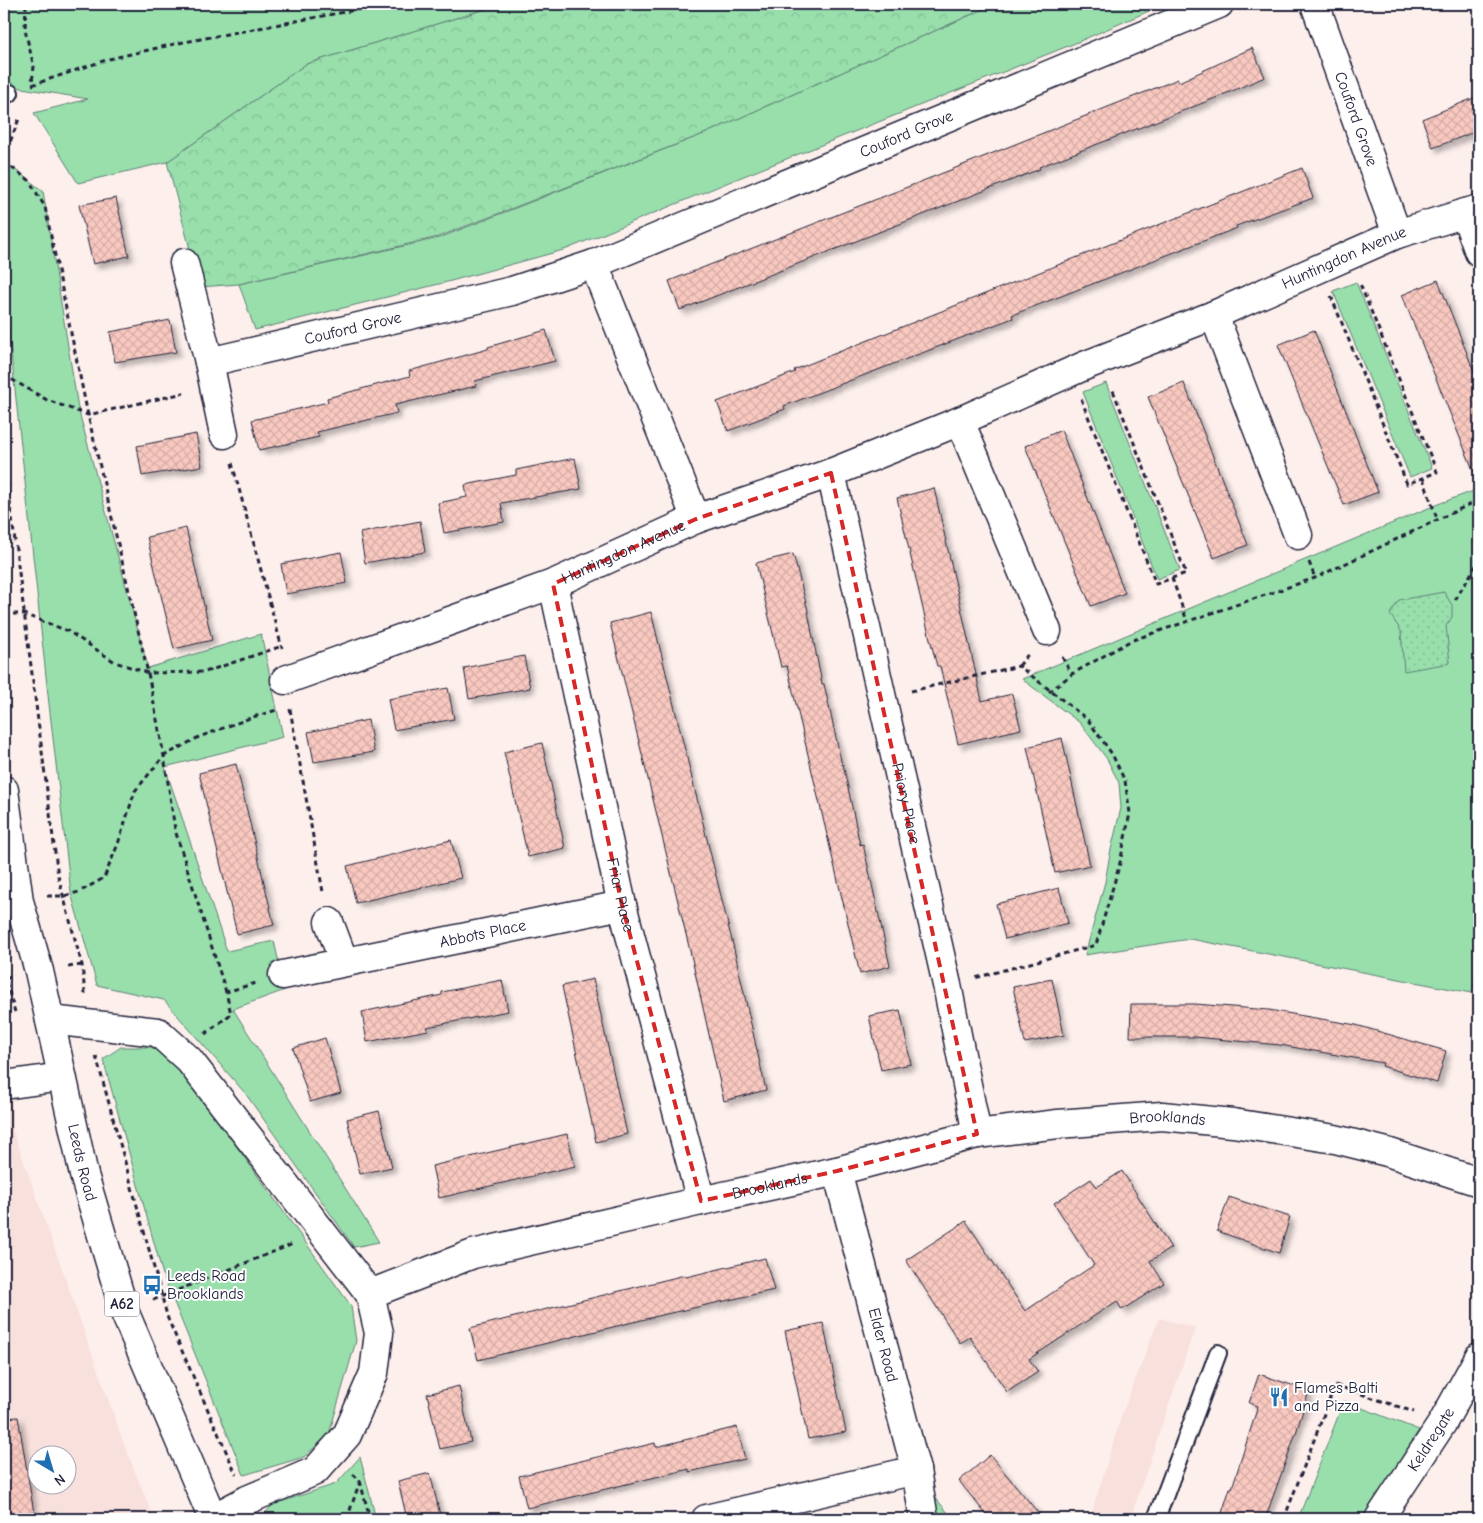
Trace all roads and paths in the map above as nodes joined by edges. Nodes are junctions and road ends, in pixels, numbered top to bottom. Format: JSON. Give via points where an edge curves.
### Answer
{"nodes":[{"id":1,"x":387,"y":4,"type":"edge"},
{"id":2,"x":1219,"y":4,"type":"edge"},
{"id":3,"x":1315,"y":4,"type":"edge"},
{"id":4,"x":7,"y":94,"type":"edge"},
{"id":5,"x":4,"y":162,"type":"edge"},
{"id":6,"x":1472,"y":211,"type":"edge"},
{"id":7,"x":1397,"y":234,"type":"junction"},
{"id":8,"x":1479,"y":252,"type":"edge"},
{"id":9,"x":1349,"y":256,"type":"junction"},
{"id":10,"x":184,"y":263,"type":"dead end"},
{"id":11,"x":594,"y":264,"type":"junction"},
{"id":12,"x":1320,"y":268,"type":"junction"},
{"id":13,"x":1214,"y":315,"type":"junction"},
{"id":14,"x":1101,"y":359,"type":"junction"},
{"id":15,"x":210,"y":362,"type":"junction"},
{"id":16,"x":1070,"y":372,"type":"junction"},
{"id":17,"x":4,"y":375,"type":"edge"},
{"id":18,"x":88,"y":415,"type":"junction"},
{"id":19,"x":960,"y":421,"type":"junction"},
{"id":20,"x":224,"y":434,"type":"dead end"},
{"id":21,"x":4,"y":456,"type":"edge"},
{"id":22,"x":831,"y":473,"type":"junction"},
{"id":23,"x":1423,"y":478,"type":"junction"},
{"id":24,"x":1479,"y":500,"type":"edge"},
{"id":25,"x":1437,"y":519,"type":"junction"},
{"id":26,"x":696,"y":520,"type":"junction"},
{"id":27,"x":1298,"y":535,"type":"dead end"},
{"id":28,"x":1479,"y":561,"type":"edge"},
{"id":29,"x":1172,"y":578,"type":"junction"},
{"id":30,"x":553,"y":584,"type":"junction"},
{"id":31,"x":1456,"y":600,"type":"dead end"},
{"id":32,"x":4,"y":614,"type":"edge"},
{"id":33,"x":24,"y":614,"type":"junction"},
{"id":34,"x":1187,"y":621,"type":"junction"},
{"id":35,"x":1047,"y":631,"type":"dead end"},
{"id":36,"x":282,"y":646,"type":"dead end"},
{"id":37,"x":148,"y":673,"type":"junction"},
{"id":38,"x":285,"y":680,"type":"dead end"},
{"id":39,"x":1049,"y":692,"type":"junction"},
{"id":40,"x":881,"y":698,"type":"junction"},
{"id":41,"x":290,"y":706,"type":"dead end"},
{"id":42,"x":164,"y":756,"type":"junction"},
{"id":43,"x":4,"y":790,"type":"edge"},
{"id":44,"x":64,"y":896,"type":"junction"},
{"id":45,"x":19,"y":901,"type":"junction"},
{"id":46,"x":622,"y":905,"type":"junction"},
{"id":47,"x":329,"y":922,"type":"dead end"},
{"id":48,"x":344,"y":962,"type":"junction"},
{"id":49,"x":282,"y":975,"type":"joint"},
{"id":50,"x":947,"y":985,"type":"junction"},
{"id":51,"x":226,"y":992,"type":"junction"},
{"id":52,"x":50,"y":1020,"type":"junction"},
{"id":53,"x":88,"y":1025,"type":"junction"},
{"id":54,"x":180,"y":1052,"type":"junction"},
{"id":55,"x":62,"y":1077,"type":"junction"},
{"id":56,"x":4,"y":1085,"type":"edge"},
{"id":57,"x":977,"y":1134,"type":"junction"},
{"id":58,"x":837,"y":1171,"type":"junction"},
{"id":59,"x":1479,"y":1182,"type":"edge"},
{"id":60,"x":701,"y":1200,"type":"junction"},
{"id":61,"x":322,"y":1232,"type":"junction"},
{"id":62,"x":370,"y":1294,"type":"junction"},
{"id":63,"x":162,"y":1297,"type":"junction"},
{"id":64,"x":125,"y":1313,"type":"junction"},
{"id":65,"x":1218,"y":1353,"type":"dead end"},
{"id":66,"x":1479,"y":1357,"type":"edge"},
{"id":67,"x":1443,"y":1422,"type":"junction"},
{"id":68,"x":331,"y":1453,"type":"junction"},
{"id":69,"x":916,"y":1470,"type":"junction"},
{"id":70,"x":360,"y":1481,"type":"junction"},
{"id":71,"x":247,"y":1500,"type":"junction"},
{"id":72,"x":213,"y":1519,"type":"edge"},
{"id":73,"x":347,"y":1519,"type":"edge"},
{"id":74,"x":370,"y":1519,"type":"edge"},
{"id":75,"x":706,"y":1519,"type":"edge"},
{"id":76,"x":924,"y":1519,"type":"edge"},
{"id":77,"x":1156,"y":1519,"type":"edge"},
{"id":78,"x":1284,"y":1519,"type":"edge"},
{"id":79,"x":1379,"y":1519,"type":"edge"}],
"edges":[{"from":1,"to":4,"type":"path","via":[[109,59]]},
{"from":2,"to":11,"type":"street","name":"Couford Grove"},
{"from":3,"to":7,"type":"street","name":"Couford Grove"},
{"from":5,"to":18,"type":"path","via":[[29,180],[45,207]]},
{"from":6,"to":7,"type":"street","name":"Huntingdon Avenue"},
{"from":6,"to":8,"type":"street"},
{"from":7,"to":9,"type":"street","name":"Huntingdon Avenue"},
{"from":9,"to":12,"type":"street","name":"Huntingdon Avenue"},
{"from":9,"to":23,"type":"path","via":[[1438,472]]},
{"from":10,"to":15,"type":"street"},
{"from":11,"to":15,"type":"street","name":"Couford Grove","via":[[512,290]]},
{"from":11,"to":26,"type":"street"},
{"from":12,"to":13,"type":"street","name":"Huntingdon Avenue"},
{"from":12,"to":23,"type":"path","via":[[1407,484]]},
{"from":13,"to":14,"type":"street","name":"Huntingdon Avenue"},
{"from":13,"to":27,"type":"street"},
{"from":14,"to":16,"type":"street","name":"Huntingdon Avenue"},
{"from":14,"to":29,"type":"path","via":[[1186,573]]},
{"from":15,"to":18,"type":"path","via":[[192,391]]},
{"from":15,"to":20,"type":"street"},
{"from":16,"to":19,"type":"street","name":"Huntingdon Avenue"},
{"from":16,"to":29,"type":"path","via":[[1156,584]]},
{"from":17,"to":18,"type":"path","via":[[47,400]]},
{"from":18,"to":37,"type":"path"},
{"from":19,"to":22,"type":"street","name":"Huntingdon Avenue"},
{"from":19,"to":35,"type":"street"},
{"from":21,"to":33,"type":"path"},
{"from":22,"to":26,"type":"street","name":"Huntingdon Avenue"},
{"from":22,"to":40,"type":"street","name":"Priory Place"},
{"from":23,"to":25,"type":"path"},
{"from":24,"to":25,"type":"path"},
{"from":25,"to":34,"type":"path","via":[[1316,578]]},
{"from":26,"to":30,"type":"street","name":"Huntingdon Avenue"},
{"from":28,"to":31,"type":"path"},
{"from":29,"to":34,"type":"path"},
{"from":30,"to":38,"type":"street","name":"Huntingdon Avenue"},
{"from":30,"to":46,"type":"street","name":"Friar Place"},
{"from":32,"to":33,"type":"path"},
{"from":33,"to":37,"type":"path","via":[[68,631],[115,662]]},
{"from":33,"to":44,"type":"path","via":[[58,876]]},
{"from":34,"to":39,"type":"path","via":[[1130,642],[1072,674]]},
{"from":36,"to":37,"type":"path","via":[[205,672]]},
{"from":37,"to":42,"type":"path"},
{"from":39,"to":40,"type":"path","via":[[1019,666]]},
{"from":39,"to":50,"type":"path","via":[[1088,720],[1112,754],[1125,781],[1130,814],[1120,863],[1096,945]]},
{"from":40,"to":50,"type":"street","name":"Priory Place"},
{"from":41,"to":42,"type":"path","via":[[199,737]]},
{"from":42,"to":44,"type":"path","via":[[135,791],[104,878],[79,892]]},
{"from":42,"to":51,"type":"path","via":[[175,830]]},
{"from":43,"to":45,"type":"street","name":"Leeds Road","number":"A62"},
{"from":44,"to":45,"type":"path","via":[[50,895]]},
{"from":44,"to":53,"type":"path","via":[[82,965]]},
{"from":45,"to":52,"type":"street","name":"Leeds Road","number":"A62","via":[[40,971]]},
{"from":46,"to":48,"type":"street","name":"Abbots Place"},
{"from":46,"to":60,"type":"street","name":"Friar Place"},
{"from":47,"to":48,"type":"street"},
{"from":48,"to":49,"type":"street","name":"Abbots Place"},
{"from":49,"to":51,"type":"path"},
{"from":50,"to":57,"type":"street","name":"Priory Place"},
{"from":51,"to":54,"type":"path","via":[[230,1014]]},
{"from":52,"to":53,"type":"street"},
{"from":52,"to":55,"type":"street","name":"Leeds Road","number":"A62"},
{"from":53,"to":54,"type":"street","via":[[158,1032]]},
{"from":53,"to":63,"type":"path"},
{"from":54,"to":61,"type":"street"},
{"from":55,"to":56,"type":"street"},
{"from":55,"to":64,"type":"street","name":"Leeds Road","number":"A62","via":[[84,1175]]},
{"from":57,"to":58,"type":"street","name":"Brooklands"},
{"from":57,"to":59,"type":"street","name":"Brooklands","via":[[1162,1116],[1335,1139]]},
{"from":58,"to":60,"type":"street","name":"Brooklands"},
{"from":58,"to":69,"type":"street","name":"Elder Road"},
{"from":60,"to":62,"type":"street","name":"Brooklands","via":[[473,1254]]},
{"from":61,"to":62,"type":"street"},
{"from":61,"to":63,"type":"path"},
{"from":62,"to":68,"type":"street","via":[[378,1333],[374,1373],[347,1435]]},
{"from":63,"to":64,"type":"path"},
{"from":63,"to":71,"type":"path","via":[[168,1319]]},
{"from":64,"to":72,"type":"street","name":"Leeds Road","number":"A62"},
{"from":65,"to":77,"type":"lane"},
{"from":66,"to":67,"type":"street","name":"Keldregate"},
{"from":67,"to":78,"type":"path","via":[[1335,1385]]},
{"from":67,"to":79,"type":"street","name":"Keldregate"},
{"from":68,"to":70,"type":"path"},
{"from":68,"to":71,"type":"street","via":[[315,1472]]},
{"from":69,"to":75,"type":"street"},
{"from":69,"to":76,"type":"street","name":"Elder Road"},
{"from":70,"to":73,"type":"path"},
{"from":70,"to":74,"type":"path"},
{"from":71,"to":72,"type":"street"}]}
